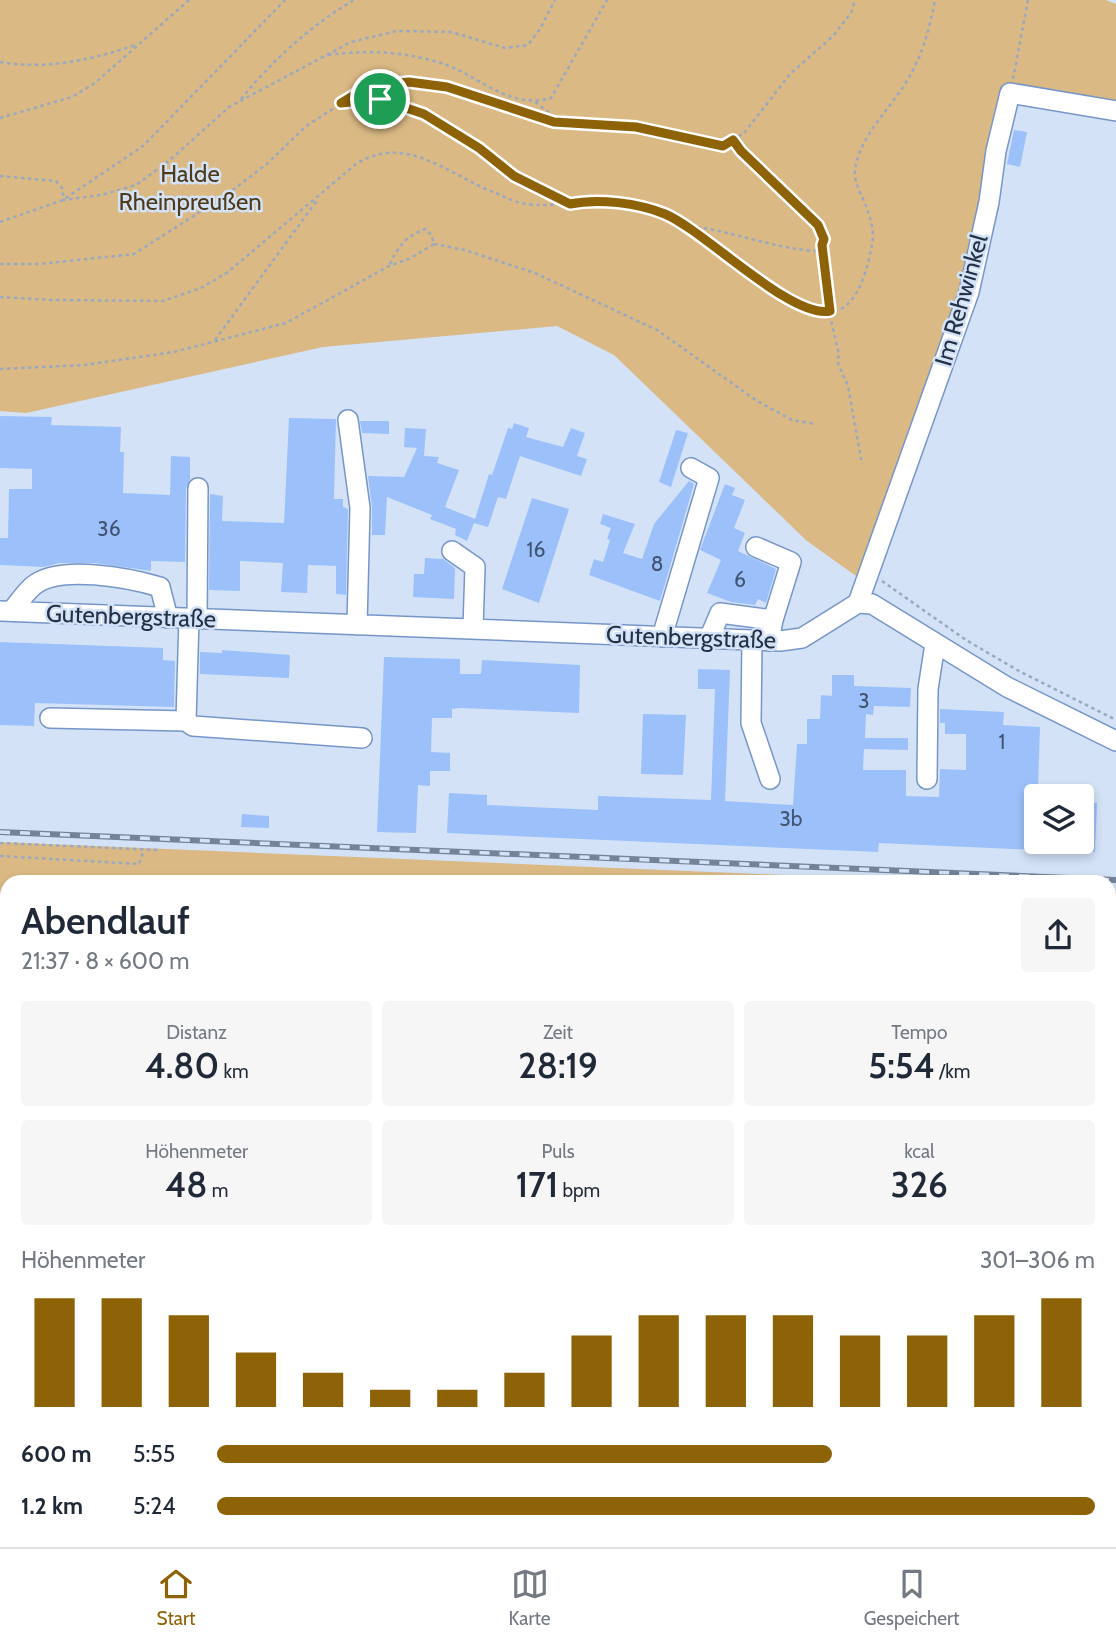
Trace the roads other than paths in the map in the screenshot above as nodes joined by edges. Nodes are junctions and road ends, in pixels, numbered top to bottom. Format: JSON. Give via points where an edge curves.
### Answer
{"nodes":[{"id":1,"x":1116,"y":111,"type":"edge"},
{"id":2,"x":348,"y":420,"type":"dead end"},
{"id":3,"x":691,"y":468,"type":"dead end"},
{"id":4,"x":198,"y":488,"type":"dead end"},
{"id":5,"x":756,"y":547,"type":"dead end"},
{"id":6,"x":452,"y":551,"type":"dead end"},
{"id":7,"x":858,"y":603,"type":"junction"},
{"id":8,"x":6,"y":611,"type":"edge"},
{"id":9,"x":168,"y":618,"type":"junction"},
{"id":10,"x":193,"y":619,"type":"junction"},
{"id":11,"x":773,"y":620,"type":"junction"},
{"id":12,"x":357,"y":625,"type":"junction"},
{"id":13,"x":473,"y":629,"type":"junction"},
{"id":14,"x":662,"y":637,"type":"junction"},
{"id":15,"x":709,"y":639,"type":"junction"},
{"id":16,"x":760,"y":641,"type":"junction"},
{"id":17,"x":935,"y":644,"type":"junction"},
{"id":18,"x":50,"y":719,"type":"dead end"},
{"id":19,"x":186,"y":721,"type":"junction"},
{"id":20,"x":362,"y":738,"type":"dead end"},
{"id":21,"x":1116,"y":741,"type":"edge"},
{"id":22,"x":770,"y":779,"type":"dead end"},
{"id":23,"x":927,"y":779,"type":"dead end"}],
"edges":[{"from":1,"to":7,"type":"street","name":"Im Rehwinkel","via":[[1010,93],[969,292]]},
{"from":2,"to":12,"type":"street","via":[[360,508]]},
{"from":3,"to":14,"type":"street","via":[[709,478]]},
{"from":4,"to":10,"type":"street"},
{"from":5,"to":11,"type":"street","via":[[791,562]]},
{"from":6,"to":13,"type":"street","via":[[475,567]]},
{"from":7,"to":16,"type":"street","name":"Gutenbergstraße","via":[[802,638]]},
{"from":7,"to":17,"type":"street","via":[[872,604]]},
{"from":8,"to":9,"type":"street","name":"Gutenbergstraße"},
{"from":8,"to":9,"type":"street","via":[[49,577],[88,576],[127,578],[160,587]]},
{"from":9,"to":10,"type":"street","name":"Gutenbergstraße"},
{"from":10,"to":12,"type":"street","name":"Gutenbergstraße"},
{"from":10,"to":19,"type":"street"},
{"from":11,"to":15,"type":"street","via":[[720,613]]},
{"from":11,"to":16,"type":"street"},
{"from":12,"to":13,"type":"street","name":"Gutenbergstraße"},
{"from":13,"to":14,"type":"street","name":"Gutenbergstraße"},
{"from":14,"to":15,"type":"street","name":"Gutenbergstraße"},
{"from":15,"to":16,"type":"street","name":"Gutenbergstraße"},
{"from":16,"to":22,"type":"street","via":[[751,723]]},
{"from":17,"to":21,"type":"street","via":[[1007,687]]},
{"from":17,"to":23,"type":"street","via":[[928,689]]},
{"from":18,"to":19,"type":"street"},
{"from":19,"to":20,"type":"street","via":[[193,726]]}]}
